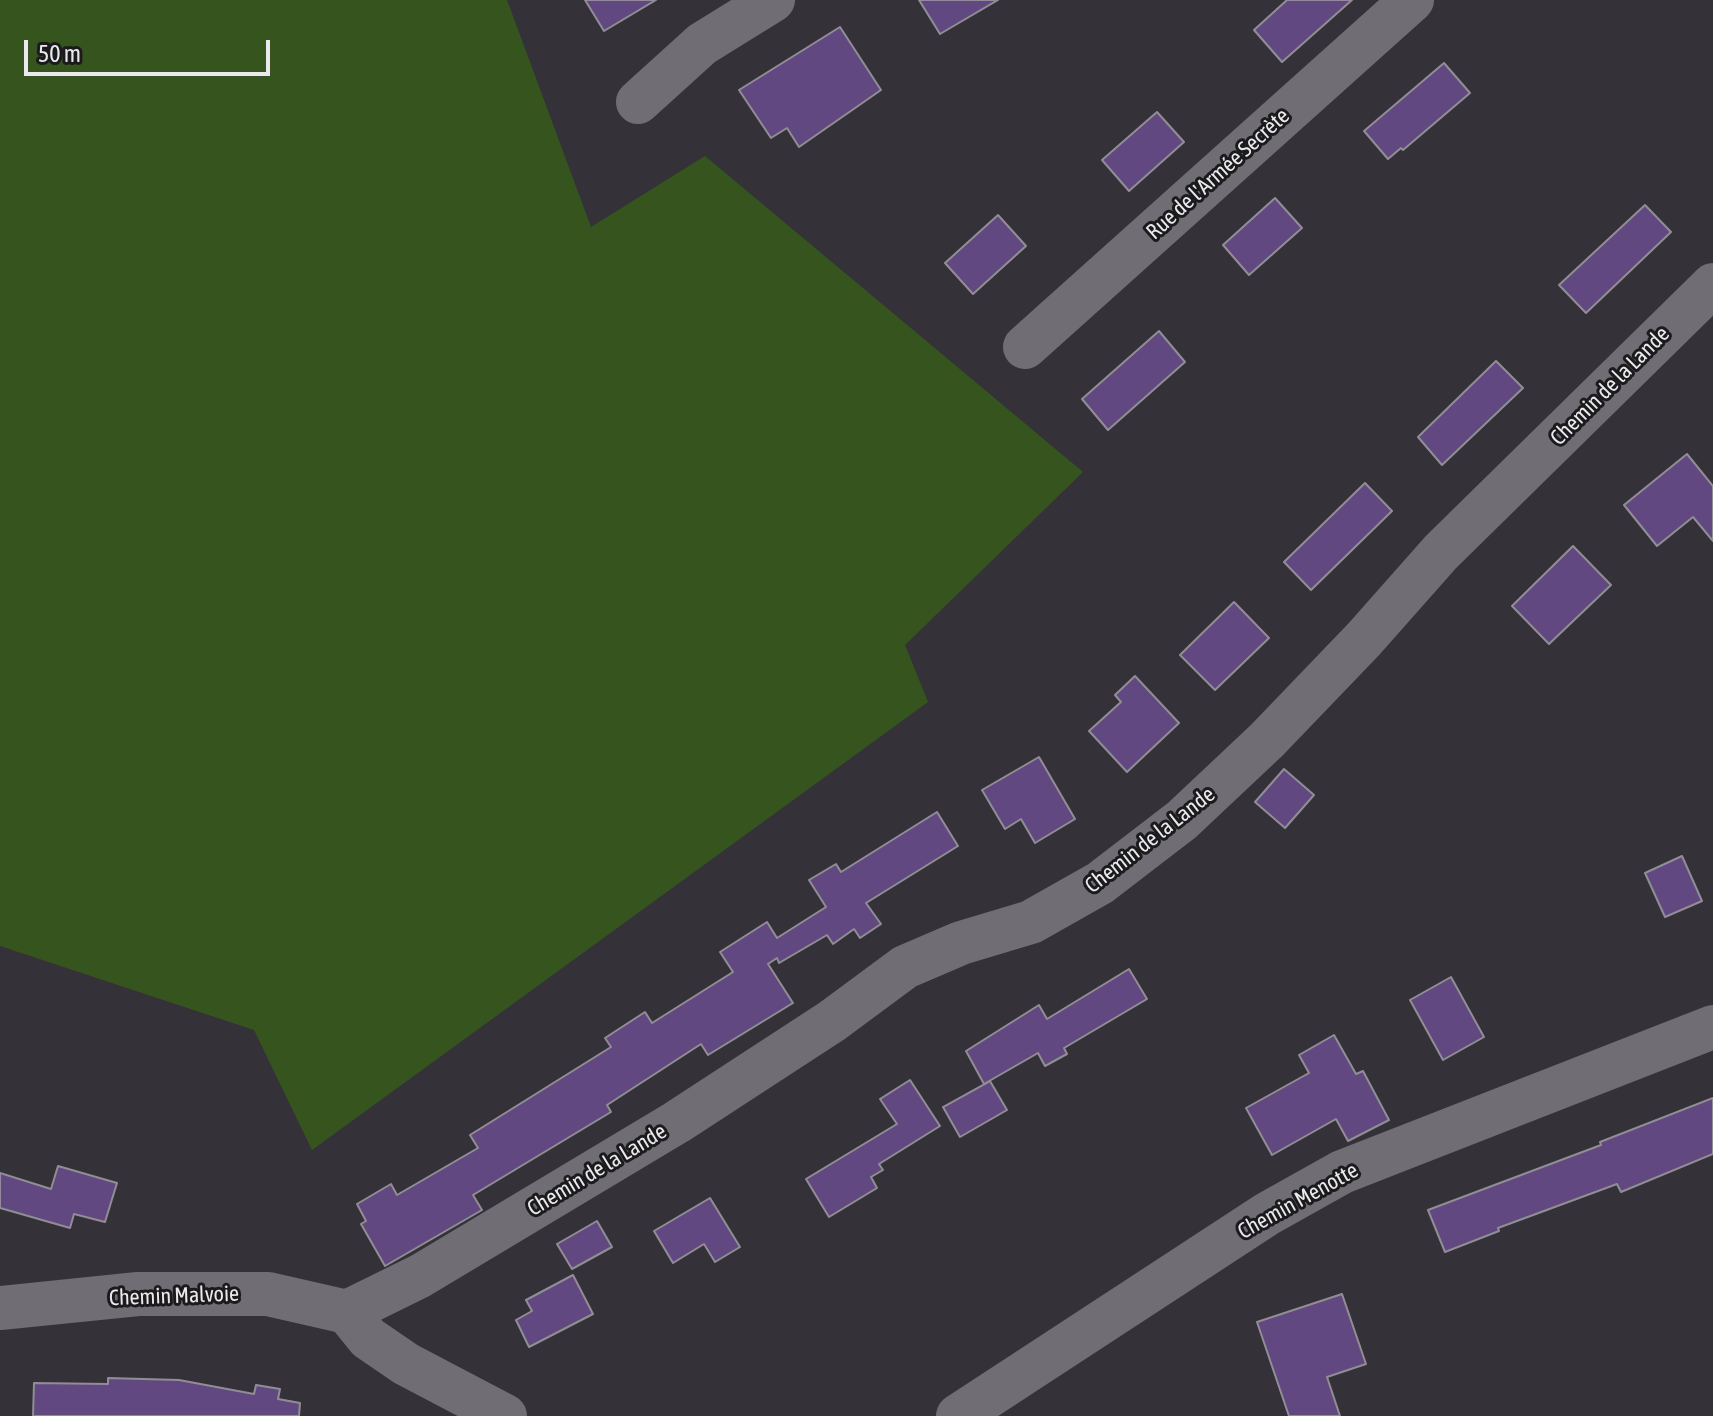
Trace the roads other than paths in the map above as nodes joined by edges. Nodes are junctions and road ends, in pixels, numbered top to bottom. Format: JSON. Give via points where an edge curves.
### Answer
{"nodes":[{"id":1,"x":773,"y":0,"type":"edge"},
{"id":2,"x":1412,"y":0,"type":"edge"},
{"id":3,"x":638,"y":102,"type":"dead end"},
{"id":4,"x":1713,"y":285,"type":"edge"},
{"id":5,"x":1025,"y":347,"type":"dead end"},
{"id":6,"x":1713,"y":1027,"type":"edge"},
{"id":7,"x":0,"y":1308,"type":"edge"},
{"id":8,"x":347,"y":1312,"type":"junction"},
{"id":9,"x":505,"y":1416,"type":"edge"},
{"id":10,"x":958,"y":1416,"type":"edge"}],
"edges":[{"from":1,"to":3,"type":"street","via":[[702,44]]},
{"from":2,"to":5,"type":"street","name":"Rue de l'Armée Secrète"},
{"from":4,"to":8,"type":"street","name":"Chemin de la Lande","via":[[1441,552],[1267,740],[1182,820],[1100,883],[1031,922],[905,967],[677,1122],[420,1276]]},
{"from":6,"to":10,"type":"street","name":"Chemin Menotte","via":[[1342,1172],[1267,1214]]},
{"from":7,"to":8,"type":"street","name":"Chemin Malvoie","via":[[138,1294],[268,1294]]},
{"from":8,"to":9,"type":"street","via":[[368,1338],[406,1364]]}]}
